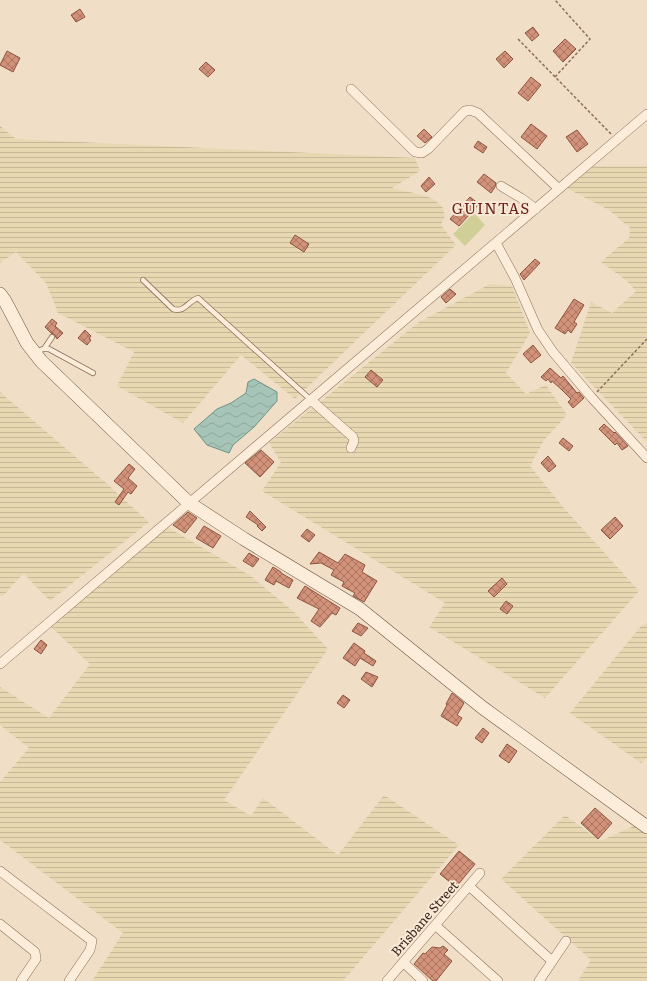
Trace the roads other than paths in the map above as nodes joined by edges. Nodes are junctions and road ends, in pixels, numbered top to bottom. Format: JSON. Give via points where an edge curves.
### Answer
{"nodes":[{"id":1,"x":351,"y":89,"type":"dead end"},
{"id":2,"x":647,"y":114,"type":"edge"},
{"id":3,"x":501,"y":186,"type":"dead end"},
{"id":4,"x":559,"y":189,"type":"junction"},
{"id":5,"x":536,"y":209,"type":"junction"},
{"id":6,"x":496,"y":243,"type":"junction"},
{"id":7,"x":143,"y":280,"type":"dead end"},
{"id":8,"x":0,"y":294,"type":"edge"},
{"id":9,"x":52,"y":337,"type":"dead end"},
{"id":10,"x":39,"y":351,"type":"junction"},
{"id":11,"x":93,"y":373,"type":"dead end"},
{"id":12,"x":311,"y":400,"type":"junction"},
{"id":13,"x":351,"y":448,"type":"dead end"},
{"id":14,"x":647,"y":458,"type":"edge"},
{"id":15,"x":189,"y":503,"type":"junction"},
{"id":16,"x":0,"y":664,"type":"edge"},
{"id":17,"x":647,"y":827,"type":"edge"},
{"id":18,"x":0,"y":871,"type":"edge"},
{"id":19,"x":480,"y":873,"type":"dead end"},
{"id":20,"x":469,"y":886,"type":"junction"},
{"id":21,"x":0,"y":924,"type":"edge"},
{"id":22,"x":435,"y":925,"type":"junction"},
{"id":23,"x":566,"y":941,"type":"dead end"},
{"id":24,"x":552,"y":961,"type":"junction"},
{"id":25,"x":403,"y":962,"type":"junction"},
{"id":26,"x":22,"y":981,"type":"edge"},
{"id":27,"x":69,"y":981,"type":"edge"},
{"id":28,"x":387,"y":981,"type":"edge"},
{"id":29,"x":423,"y":981,"type":"edge"},
{"id":30,"x":498,"y":981,"type":"edge"},
{"id":31,"x":539,"y":981,"type":"edge"}],
"edges":[{"from":1,"to":4,"type":"street","via":[[415,152],[422,153],[428,149],[465,112],[470,110],[478,113]]},
{"from":2,"to":4,"type":"street"},
{"from":3,"to":5,"type":"street"},
{"from":4,"to":5,"type":"street"},
{"from":5,"to":6,"type":"street"},
{"from":6,"to":12,"type":"street"},
{"from":6,"to":14,"type":"street","via":[[538,330],[553,352]]},
{"from":7,"to":12,"type":"lane","via":[[173,309],[184,309],[198,298]]},
{"from":8,"to":10,"type":"street","via":[[27,343]]},
{"from":9,"to":10,"type":"lane"},
{"from":10,"to":11,"type":"lane","via":[[53,350]]},
{"from":10,"to":15,"type":"street","via":[[41,361]]},
{"from":12,"to":13,"type":"street","via":[[353,437]]},
{"from":12,"to":15,"type":"street"},
{"from":15,"to":16,"type":"street"},
{"from":15,"to":17,"type":"street","via":[[360,609],[483,708]]},
{"from":18,"to":27,"type":"street","via":[[92,941],[90,950]]},
{"from":19,"to":20,"type":"street","name":"Brisbane Street"},
{"from":20,"to":22,"type":"street","name":"Brisbane Street"},
{"from":20,"to":24,"type":"street"},
{"from":21,"to":26,"type":"street","via":[[35,952],[36,959]]},
{"from":22,"to":25,"type":"street","name":"Brisbane Street"},
{"from":22,"to":30,"type":"street"},
{"from":23,"to":24,"type":"street"},
{"from":24,"to":31,"type":"street"},
{"from":25,"to":28,"type":"street","name":"Brisbane Street"},
{"from":25,"to":29,"type":"street"}]}
